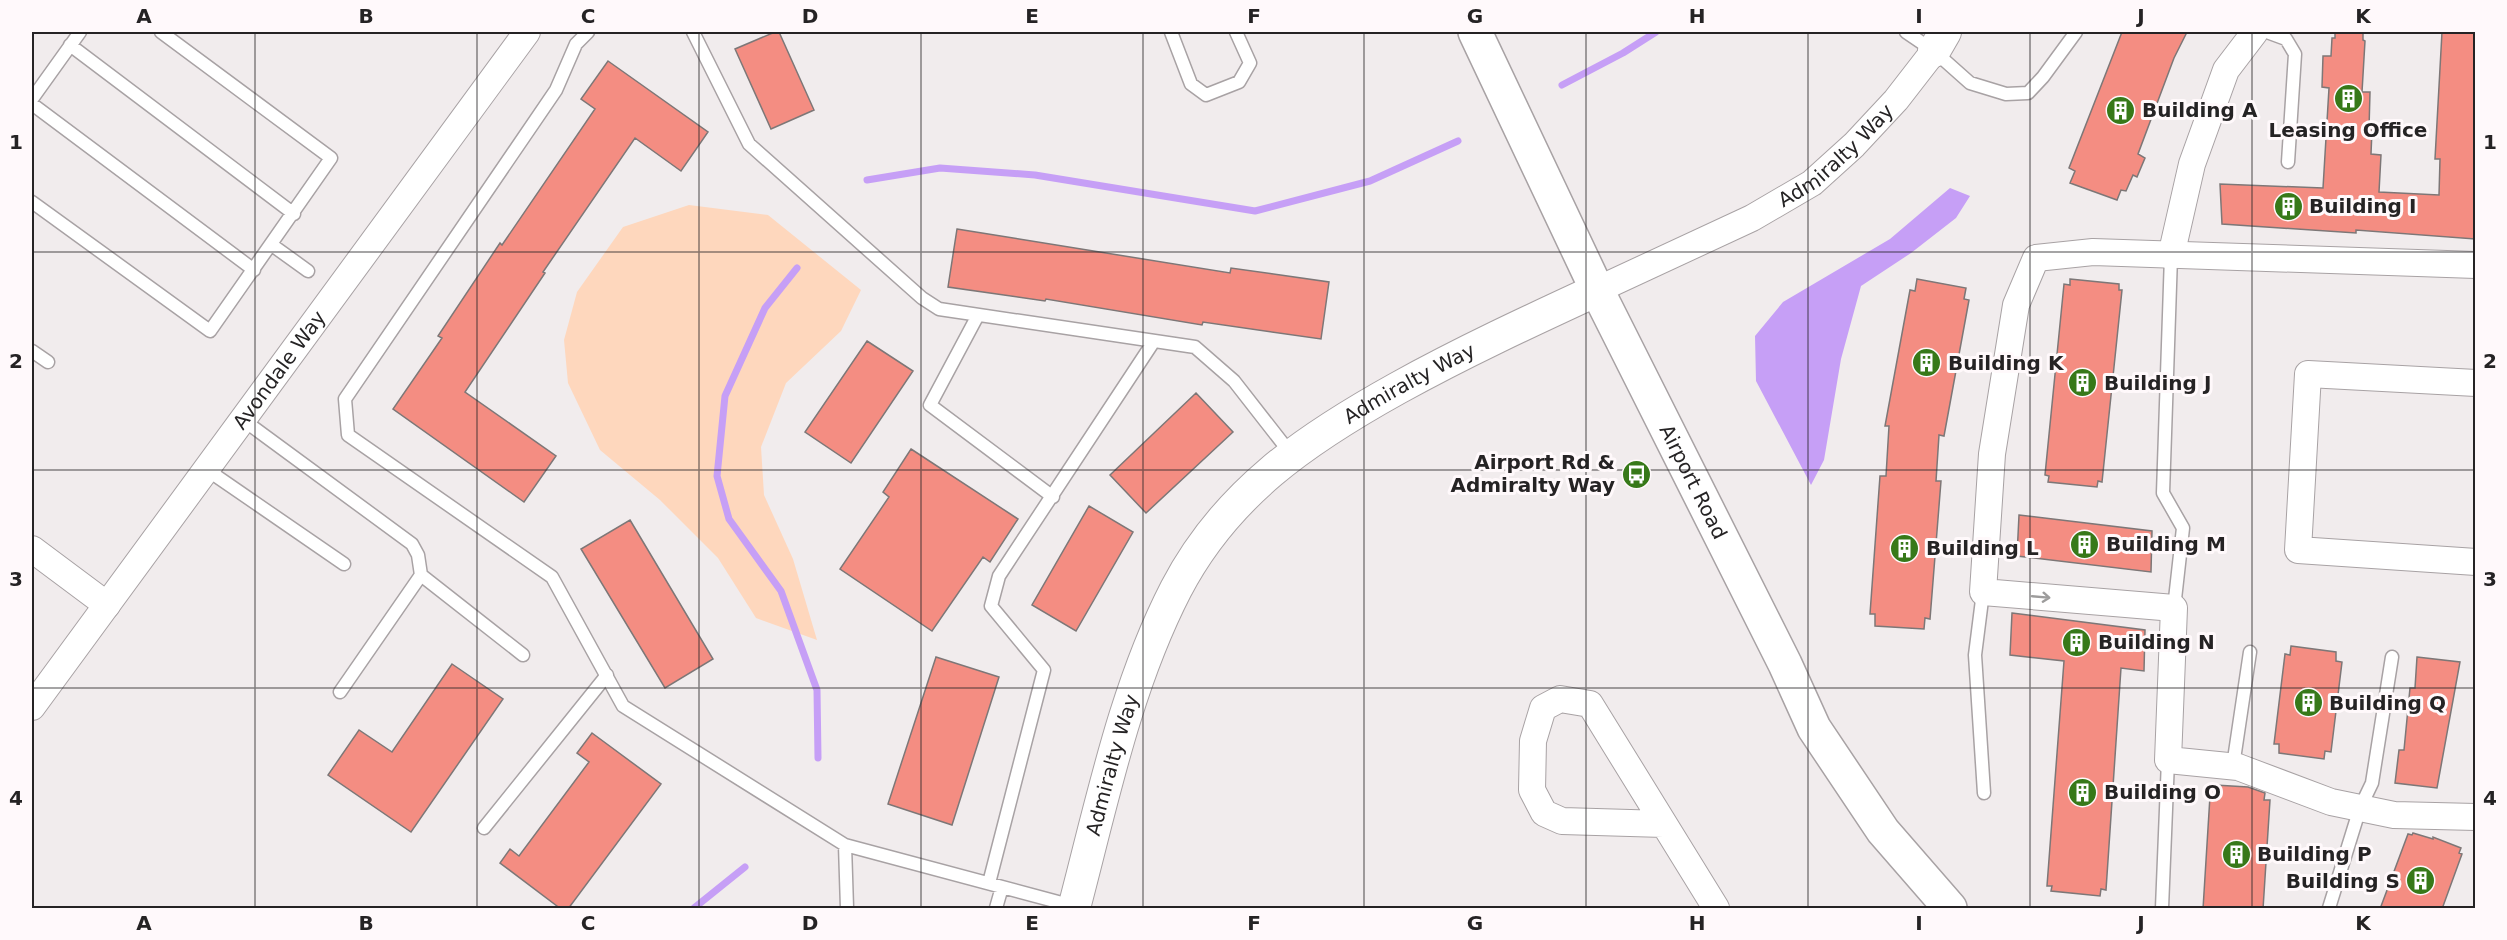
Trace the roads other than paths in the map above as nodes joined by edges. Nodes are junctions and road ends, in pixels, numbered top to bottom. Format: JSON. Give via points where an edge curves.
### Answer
{"nodes":[{"id":1,"x":80,"y":32,"type":"edge"},
{"id":2,"x":161,"y":32,"type":"edge"},
{"id":3,"x":527,"y":32,"type":"edge"},
{"id":4,"x":588,"y":32,"type":"edge"},
{"id":5,"x":693,"y":32,"type":"edge"},
{"id":6,"x":1171,"y":32,"type":"edge"},
{"id":7,"x":1236,"y":32,"type":"edge"},
{"id":8,"x":1475,"y":32,"type":"edge"},
{"id":9,"x":1906,"y":32,"type":"edge"},
{"id":10,"x":2076,"y":32,"type":"edge"},
{"id":11,"x":2255,"y":32,"type":"edge"},
{"id":12,"x":2266,"y":32,"type":"edge"},
{"id":13,"x":1940,"y":41,"type":"edge"},
{"id":14,"x":70,"y":45,"type":"junction"},
{"id":15,"x":32,"y":99,"type":"edge"},
{"id":16,"x":32,"y":104,"type":"edge"},
{"id":17,"x":2288,"y":162,"type":"dead end"},
{"id":18,"x":32,"y":202,"type":"edge"},
{"id":19,"x":294,"y":214,"type":"junction"},
{"id":20,"x":272,"y":245,"type":"junction"},
{"id":21,"x":2170,"y":256,"type":"junction"},
{"id":22,"x":2475,"y":265,"type":"edge"},
{"id":23,"x":254,"y":270,"type":"junction"},
{"id":24,"x":308,"y":271,"type":"dead end"},
{"id":25,"x":1597,"y":290,"type":"junction"},
{"id":26,"x":978,"y":315,"type":"junction"},
{"id":27,"x":1154,"y":341,"type":"junction"},
{"id":28,"x":32,"y":351,"type":"edge"},
{"id":29,"x":48,"y":362,"type":"dead end"},
{"id":30,"x":2475,"y":383,"type":"edge"},
{"id":31,"x":242,"y":419,"type":"junction"},
{"id":32,"x":1291,"y":454,"type":"junction"},
{"id":33,"x":206,"y":469,"type":"junction"},
{"id":34,"x":1053,"y":497,"type":"junction"},
{"id":35,"x":32,"y":549,"type":"edge"},
{"id":36,"x":2475,"y":562,"type":"edge"},
{"id":37,"x":344,"y":564,"type":"dead end"},
{"id":38,"x":421,"y":575,"type":"junction"},
{"id":39,"x":1983,"y":592,"type":"junction"},
{"id":40,"x":107,"y":605,"type":"junction"},
{"id":41,"x":2174,"y":608,"type":"junction"},
{"id":42,"x":2250,"y":652,"type":"dead end"},
{"id":43,"x":524,"y":654,"type":"dead end"},
{"id":44,"x":2392,"y":657,"type":"dead end"},
{"id":45,"x":607,"y":675,"type":"junction"},
{"id":46,"x":340,"y":692,"type":"dead end"},
{"id":47,"x":32,"y":707,"type":"edge"},
{"id":48,"x":2168,"y":760,"type":"junction"},
{"id":49,"x":2233,"y":766,"type":"junction"},
{"id":50,"x":1984,"y":793,"type":"dead end"},
{"id":51,"x":2360,"y":808,"type":"junction"},
{"id":52,"x":2475,"y":817,"type":"edge"},
{"id":53,"x":1664,"y":824,"type":"junction"},
{"id":54,"x":484,"y":828,"type":"dead end"},
{"id":55,"x":846,"y":845,"type":"junction"},
{"id":56,"x":989,"y":883,"type":"junction"},
{"id":57,"x":1002,"y":887,"type":"junction"},
{"id":58,"x":1074,"y":908,"type":"edge"},
{"id":59,"x":847,"y":909,"type":"edge"},
{"id":60,"x":996,"y":909,"type":"edge"},
{"id":61,"x":1716,"y":909,"type":"edge"},
{"id":62,"x":1950,"y":909,"type":"edge"},
{"id":63,"x":2162,"y":909,"type":"edge"},
{"id":64,"x":2329,"y":909,"type":"edge"}],
"edges":[{"from":1,"to":14,"type":"lane"},
{"from":2,"to":19,"type":"lane","via":[[332,158]]},
{"from":3,"to":31,"type":"street","name":"Avondale Way"},
{"from":4,"to":45,"type":"lane","via":[[576,44],[556,90],[345,399],[348,435],[552,577]]},
{"from":5,"to":26,"type":"lane","via":[[749,144],[922,298],[939,309]]},
{"from":6,"to":7,"type":"lane","via":[[1191,84],[1206,95],[1239,82],[1250,63]]},
{"from":8,"to":25,"type":"main road","name":"Airport Road"},
{"from":9,"to":13,"type":"lane"},
{"from":10,"to":13,"type":"lane","via":[[2028,93],[2006,94],[1970,83]]},
{"from":11,"to":21,"type":"street","via":[[2226,70],[2192,164]]},
{"from":12,"to":17,"type":"lane","via":[[2286,39],[2295,54]]},
{"from":13,"to":25,"type":"street","name":"Admiralty Way","via":[[1896,100],[1812,183],[1752,218]]},
{"from":14,"to":15,"type":"lane"},
{"from":14,"to":19,"type":"lane"},
{"from":16,"to":23,"type":"lane"},
{"from":18,"to":23,"type":"lane","via":[[210,331]]},
{"from":19,"to":20,"type":"lane"},
{"from":20,"to":23,"type":"lane"},
{"from":20,"to":24,"type":"lane"},
{"from":21,"to":22,"type":"street"},
{"from":21,"to":39,"type":"street","via":[[2093,252],[2036,258],[2016,305],[1994,442]]},
{"from":21,"to":41,"type":"lane","via":[[2163,493],[2183,528]]},
{"from":25,"to":32,"type":"street","name":"Admiralty Way","via":[[1457,355]]},
{"from":25,"to":62,"type":"main road","name":"Airport Road","via":[[1814,729],[1883,831]]},
{"from":26,"to":27,"type":"lane"},
{"from":26,"to":34,"type":"lane","via":[[930,405]]},
{"from":27,"to":32,"type":"lane","via":[[1195,347],[1234,381]]},
{"from":27,"to":34,"type":"lane"},
{"from":28,"to":29,"type":"lane"},
{"from":30,"to":36,"type":"street","via":[[2308,374],[2298,550]]},
{"from":31,"to":33,"type":"street","name":"Avondale Way"},
{"from":31,"to":38,"type":"lane","via":[[412,544]]},
{"from":32,"to":58,"type":"street","name":"Admiralty Way","via":[[1212,533],[1163,616],[1133,690]]},
{"from":33,"to":37,"type":"lane"},
{"from":33,"to":40,"type":"street","name":"Avondale Way"},
{"from":34,"to":56,"type":"lane","via":[[999,576],[991,606],[1044,670]]},
{"from":35,"to":40,"type":"street"},
{"from":38,"to":43,"type":"lane"},
{"from":38,"to":46,"type":"lane"},
{"from":39,"to":41,"type":"street","one_way":true},
{"from":39,"to":50,"type":"lane","via":[[1975,655]]},
{"from":40,"to":47,"type":"street","name":"Avondale Way"},
{"from":41,"to":48,"type":"street"},
{"from":42,"to":49,"type":"lane"},
{"from":44,"to":51,"type":"lane","via":[[2372,783]]},
{"from":45,"to":54,"type":"lane"},
{"from":45,"to":55,"type":"lane","via":[[624,706]]},
{"from":48,"to":49,"type":"street"},
{"from":48,"to":63,"type":"lane"},
{"from":49,"to":51,"type":"street","via":[[2331,802]]},
{"from":51,"to":52,"type":"street","via":[[2394,815]]},
{"from":51,"to":64,"type":"lane"},
{"from":53,"to":53,"type":"street","via":[[1590,704],[1560,699],[1543,708],[1533,741],[1532,790],[1544,813],[1562,821]]},
{"from":53,"to":61,"type":"street"},
{"from":55,"to":56,"type":"lane"},
{"from":55,"to":59,"type":"lane"},
{"from":56,"to":57,"type":"lane"},
{"from":57,"to":58,"type":"lane"},
{"from":57,"to":60,"type":"lane"}]}
